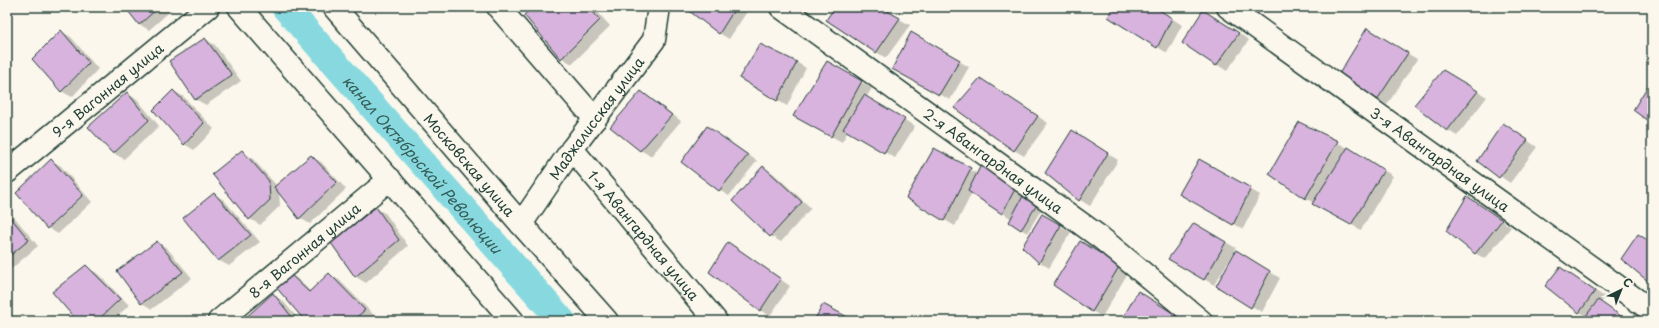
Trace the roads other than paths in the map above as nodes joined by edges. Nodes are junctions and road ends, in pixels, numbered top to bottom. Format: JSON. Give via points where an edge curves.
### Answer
{"nodes":[{"id":1,"x":208,"y":7,"type":"edge"},
{"id":2,"x":239,"y":7,"type":"edge"},
{"id":3,"x":334,"y":7,"type":"edge"},
{"id":4,"x":498,"y":7,"type":"edge"},
{"id":5,"x":659,"y":7,"type":"edge"},
{"id":6,"x":781,"y":7,"type":"edge"},
{"id":7,"x":1228,"y":7,"type":"edge"},
{"id":8,"x":595,"y":119,"type":"junction"},
{"id":9,"x":572,"y":150,"type":"junction"},
{"id":10,"x":7,"y":172,"type":"edge"},
{"id":11,"x":390,"y":179,"type":"junction"},
{"id":12,"x":521,"y":224,"type":"junction"},
{"id":13,"x":1652,"y":311,"type":"edge"},
{"id":14,"x":219,"y":321,"type":"edge"},
{"id":15,"x":513,"y":321,"type":"edge"},
{"id":16,"x":607,"y":321,"type":"edge"},
{"id":17,"x":716,"y":321,"type":"edge"},
{"id":18,"x":1201,"y":321,"type":"edge"}],
"edges":[{"from":1,"to":10,"type":"street","name":"9-я Вагонная улица"},
{"from":2,"to":11,"type":"street"},
{"from":3,"to":12,"type":"street","name":"Московская улица"},
{"from":4,"to":8,"type":"street"},
{"from":5,"to":8,"type":"street","name":"Маджалисская улица","via":[[654,40]]},
{"from":6,"to":18,"type":"street","name":"2-я Авангардная улица","via":[[1101,238]]},
{"from":7,"to":13,"type":"street","name":"3-я Авангардная улица"},
{"from":8,"to":9,"type":"street","name":"Маджалисская улица"},
{"from":9,"to":12,"type":"street","name":"Маджалисская улица"},
{"from":9,"to":17,"type":"street","name":"1-я Авангардная улица"},
{"from":11,"to":14,"type":"street","name":"8-я Вагонная улица"},
{"from":11,"to":15,"type":"street"},
{"from":12,"to":16,"type":"street","name":"Московская улица"}]}
